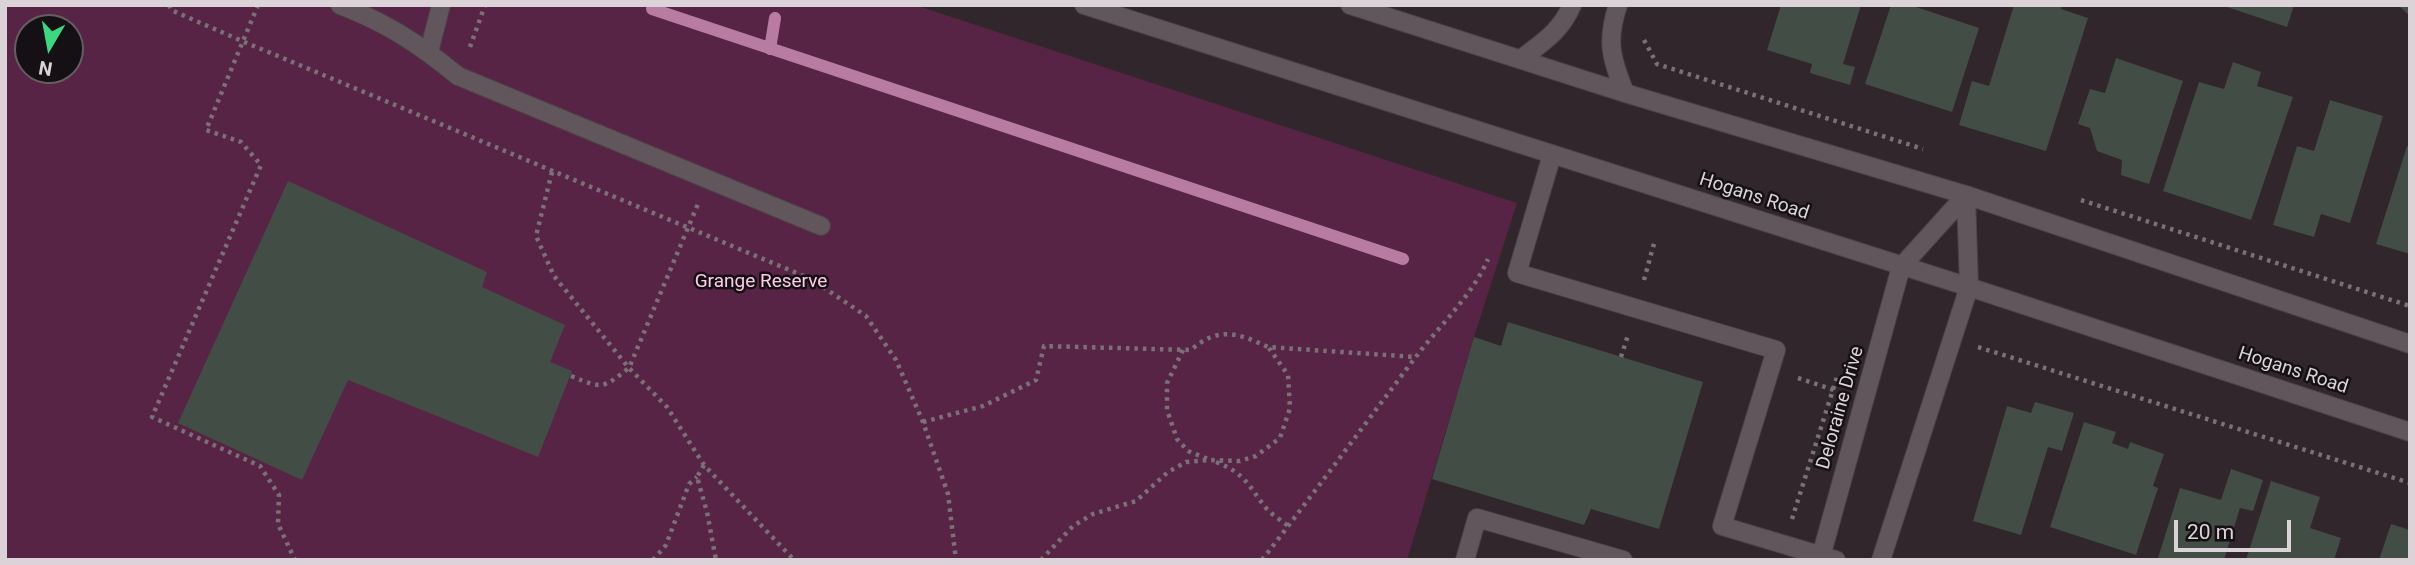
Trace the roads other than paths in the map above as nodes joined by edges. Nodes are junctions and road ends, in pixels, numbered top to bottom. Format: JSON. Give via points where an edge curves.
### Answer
{"nodes":[{"id":1,"x":340,"y":5,"type":"edge"},
{"id":2,"x":442,"y":5,"type":"edge"},
{"id":3,"x":1084,"y":5,"type":"edge"},
{"id":4,"x":1350,"y":5,"type":"edge"},
{"id":5,"x":1572,"y":5,"type":"edge"},
{"id":6,"x":1618,"y":5,"type":"edge"},
{"id":7,"x":429,"y":52,"type":"junction"},
{"id":8,"x":1521,"y":59,"type":"junction"},
{"id":9,"x":1625,"y":93,"type":"junction"},
{"id":10,"x":1552,"y":155,"type":"junction"},
{"id":11,"x":1966,"y":195,"type":"junction"},
{"id":12,"x":821,"y":226,"type":"dead end"},
{"id":13,"x":1901,"y":267,"type":"junction"},
{"id":14,"x":1969,"y":287,"type":"junction"},
{"id":15,"x":2410,"y":344,"type":"edge"},
{"id":16,"x":2410,"y":432,"type":"edge"},
{"id":17,"x":1826,"y":558,"type":"edge"},
{"id":18,"x":1465,"y":560,"type":"edge"},
{"id":19,"x":1623,"y":560,"type":"edge"},
{"id":20,"x":1881,"y":560,"type":"edge"}],
"edges":[{"from":1,"to":7,"type":"street","via":[[377,20]]},
{"from":2,"to":7,"type":"street"},
{"from":3,"to":10,"type":"street","name":"Hogans Road"},
{"from":4,"to":8,"type":"street"},
{"from":5,"to":8,"type":"street","via":[[1566,21]]},
{"from":6,"to":9,"type":"street","via":[[1610,29],[1614,65]]},
{"from":7,"to":12,"type":"street","via":[[458,76]]},
{"from":8,"to":9,"type":"street"},
{"from":9,"to":11,"type":"street"},
{"from":10,"to":13,"type":"street","name":"Hogans Road"},
{"from":10,"to":17,"type":"street","via":[[1517,273],[1776,350],[1722,526]]},
{"from":11,"to":13,"type":"street"},
{"from":11,"to":14,"type":"street"},
{"from":11,"to":15,"type":"street"},
{"from":13,"to":14,"type":"street","name":"Hogans Road"},
{"from":13,"to":17,"type":"street","name":"Deloraine Drive"},
{"from":14,"to":16,"type":"street","name":"Hogans Road"},
{"from":14,"to":20,"type":"street"},
{"from":18,"to":19,"type":"street","via":[[1477,518]]}]}
